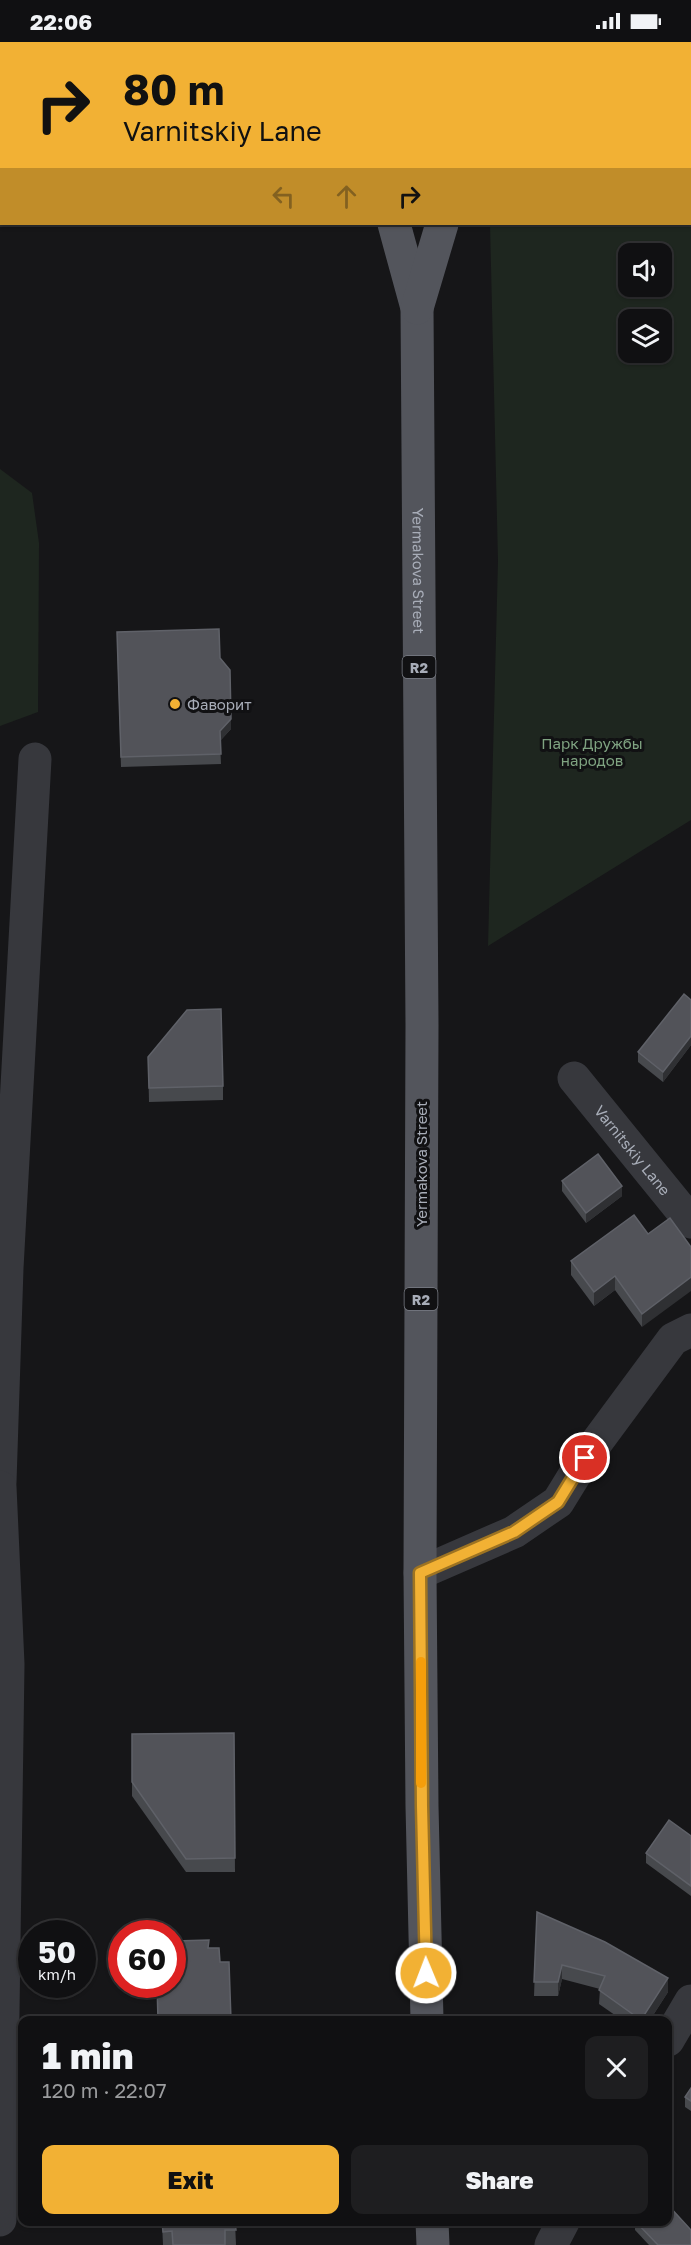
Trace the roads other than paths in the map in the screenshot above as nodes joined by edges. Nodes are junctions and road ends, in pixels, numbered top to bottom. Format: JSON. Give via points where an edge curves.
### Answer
{"nodes":[{"id":1,"x":394,"y":225,"type":"edge"},
{"id":2,"x":442,"y":225,"type":"edge"},
{"id":3,"x":417,"y":308,"type":"junction"},
{"id":4,"x":35,"y":759,"type":"dead end"},
{"id":5,"x":573,"y":1078,"type":"dead end"},
{"id":6,"x":691,"y":1222,"type":"edge"},
{"id":7,"x":691,"y":1330,"type":"edge"},
{"id":8,"x":1,"y":1421,"type":"edge"},
{"id":9,"x":0,"y":1482,"type":"edge"},
{"id":10,"x":0,"y":1486,"type":"edge"},
{"id":11,"x":420,"y":1573,"type":"junction"},
{"id":12,"x":691,"y":2001,"type":"edge"},
{"id":13,"x":427,"y":2016,"type":"edge"},
{"id":14,"x":672,"y":2033,"type":"edge"},
{"id":15,"x":0,"y":2220,"type":"edge"},
{"id":16,"x":432,"y":2226,"type":"edge"},
{"id":17,"x":561,"y":2226,"type":"edge"},
{"id":18,"x":433,"y":2245,"type":"edge"},
{"id":19,"x":550,"y":2245,"type":"edge"}],
"edges":[{"from":1,"to":3,"type":"main road","number":"R2"},
{"from":2,"to":3,"type":"main road","number":"R2"},
{"from":3,"to":11,"type":"main road","name":"Yermakova Street","number":"R2","via":[[422,1002]]},
{"from":4,"to":8,"type":"street"},
{"from":5,"to":6,"type":"street","name":"Varnitskiy Lane"},
{"from":7,"to":11,"type":"street","via":[[673,1339],[585,1458],[558,1502],[514,1532]]},
{"from":8,"to":9,"type":"street"},
{"from":10,"to":15,"type":"street","via":[[8,1664]]},
{"from":11,"to":13,"type":"main road","name":"Yermakova Street","number":"R2"},
{"from":12,"to":14,"type":"street"},
{"from":16,"to":18,"type":"main road"},
{"from":17,"to":19,"type":"street"}]}
